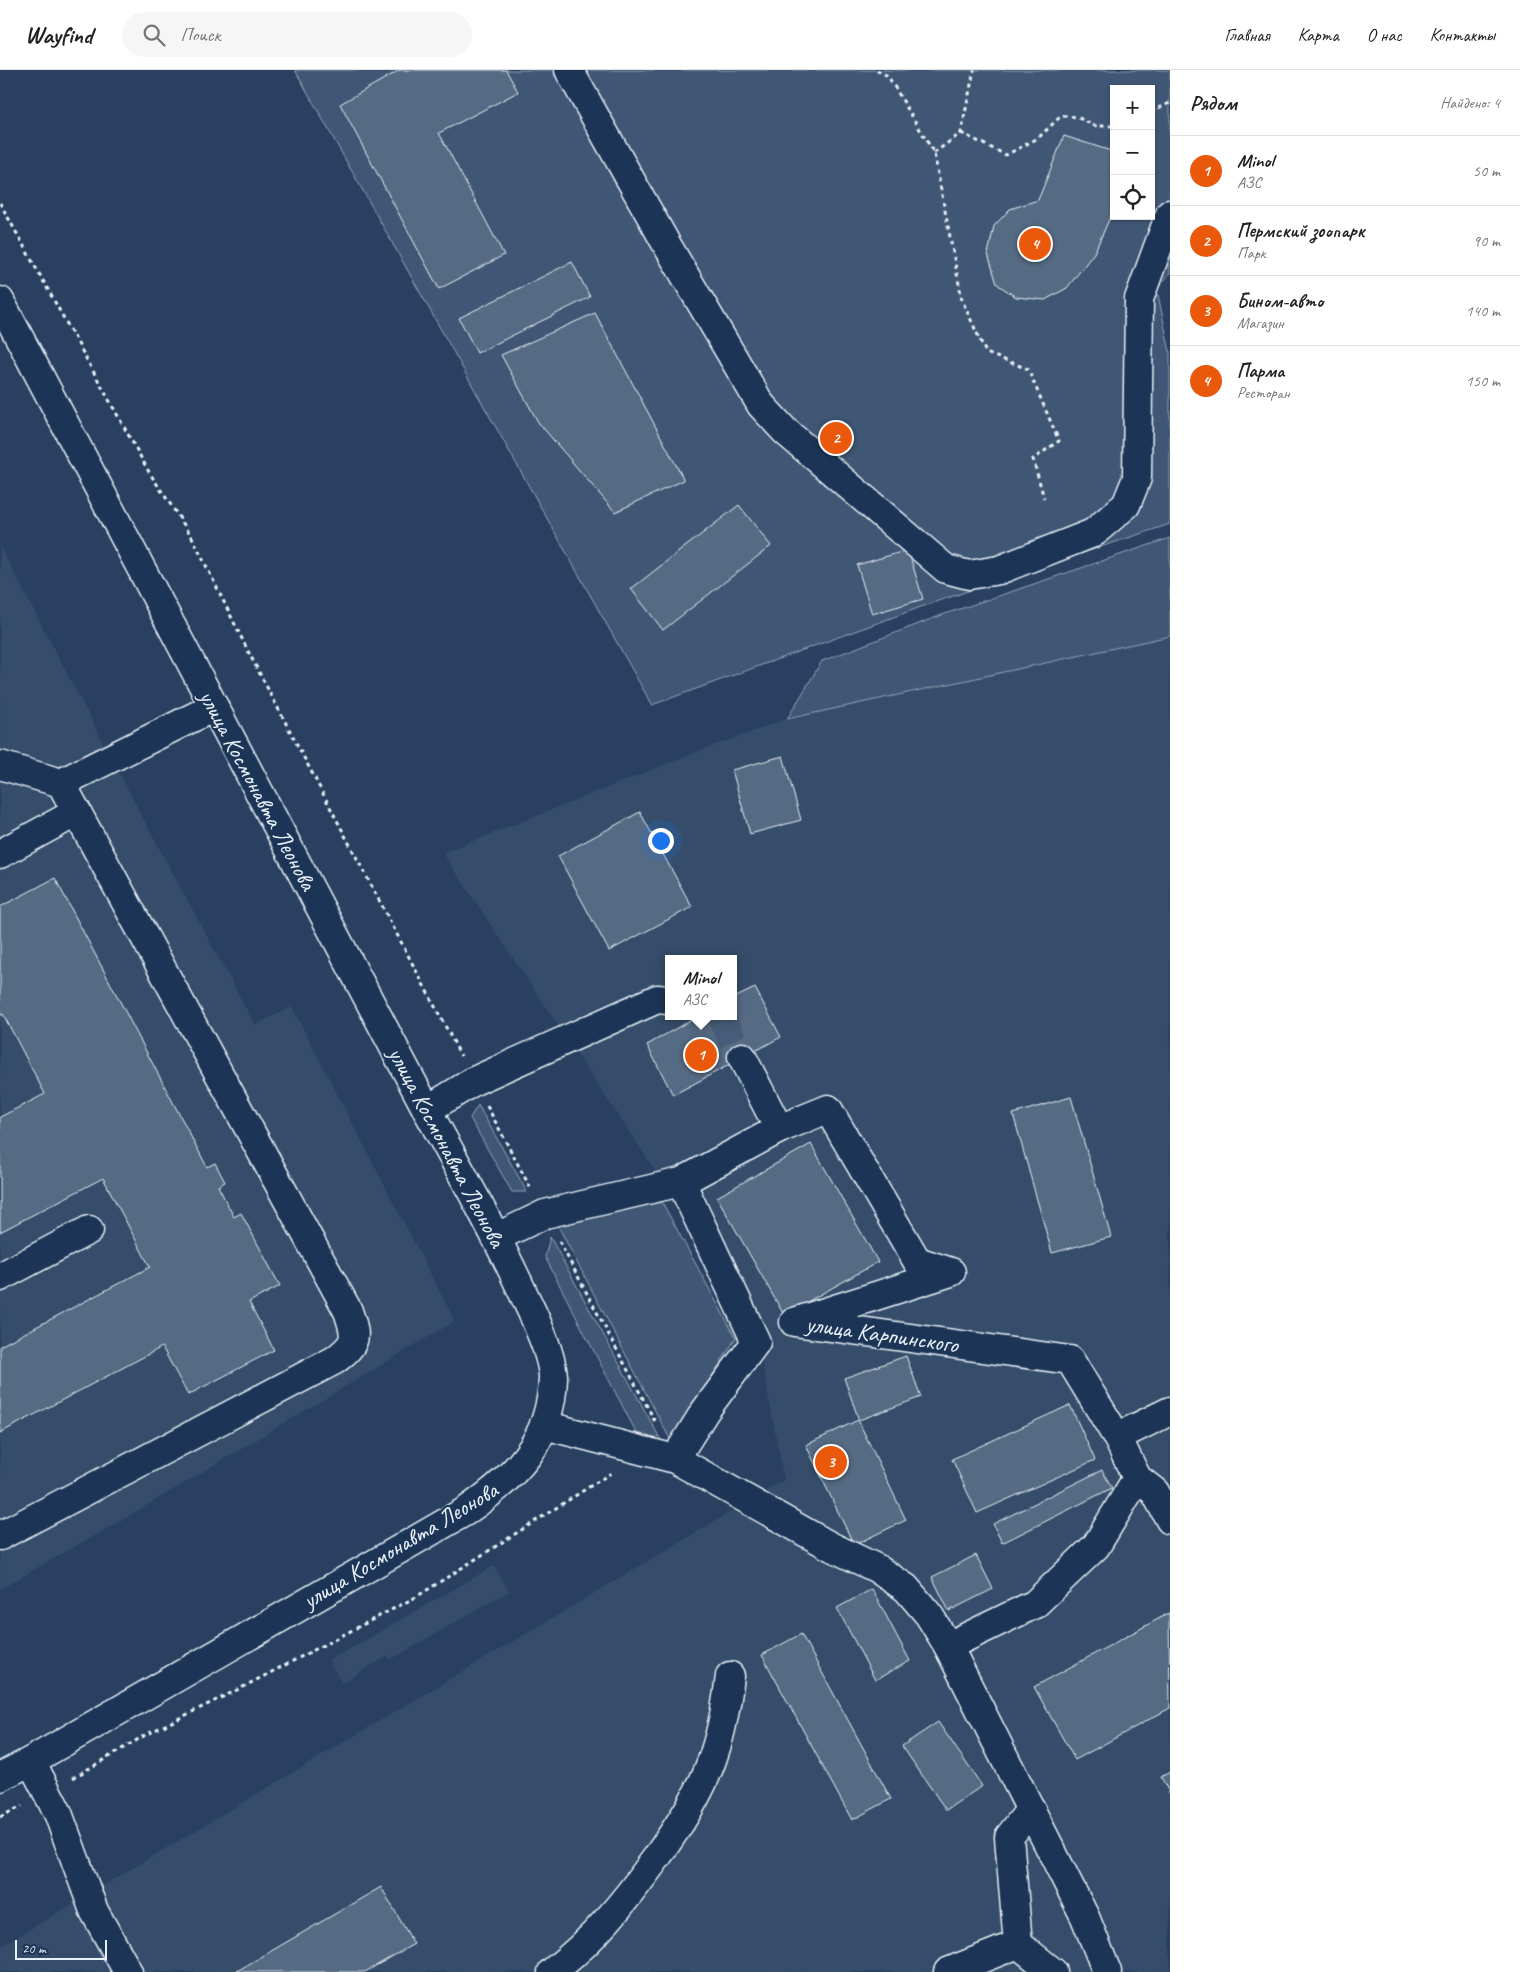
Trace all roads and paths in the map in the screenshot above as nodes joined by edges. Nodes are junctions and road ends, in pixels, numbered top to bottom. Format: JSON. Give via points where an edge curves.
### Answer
{"nodes":[{"id":1,"x":569,"y":70,"type":"edge"},
{"id":2,"x":878,"y":70,"type":"edge"},
{"id":3,"x":974,"y":70,"type":"edge"},
{"id":4,"x":1170,"y":103,"type":"edge"},
{"id":5,"x":1155,"y":109,"type":"edge"},
{"id":6,"x":1110,"y":126,"type":"edge"},
{"id":7,"x":961,"y":134,"type":"junction"},
{"id":8,"x":934,"y":153,"type":"junction"},
{"id":9,"x":0,"y":203,"type":"edge"},
{"id":10,"x":1170,"y":214,"type":"edge"},
{"id":11,"x":0,"y":301,"type":"edge"},
{"id":12,"x":1044,"y":498,"type":"dead end"},
{"id":13,"x":214,"y":707,"type":"junction"},
{"id":14,"x":0,"y":765,"type":"edge"},
{"id":15,"x":61,"y":783,"type":"junction"},
{"id":16,"x":77,"y":812,"type":"junction"},
{"id":17,"x":0,"y":854,"type":"edge"},
{"id":18,"x":665,"y":1000,"type":"edge"},
{"id":19,"x":742,"y":1057,"type":"tunnel mouth"},
{"id":20,"x":474,"y":1081,"type":"junction"},
{"id":21,"x":427,"y":1110,"type":"junction"},
{"id":22,"x":778,"y":1130,"type":"junction"},
{"id":23,"x":681,"y":1182,"type":"junction"},
{"id":24,"x":545,"y":1214,"type":"junction"},
{"id":25,"x":90,"y":1230,"type":"dead end"},
{"id":26,"x":497,"y":1237,"type":"junction"},
{"id":27,"x":916,"y":1260,"type":"junction"},
{"id":28,"x":0,"y":1277,"type":"edge"},
{"id":29,"x":794,"y":1322,"type":"junction"},
{"id":30,"x":756,"y":1342,"type":"junction"},
{"id":31,"x":1170,"y":1411,"type":"edge"},
{"id":32,"x":544,"y":1425,"type":"junction"},
{"id":33,"x":1117,"y":1437,"type":"junction"},
{"id":34,"x":646,"y":1452,"type":"junction"},
{"id":35,"x":675,"y":1459,"type":"junction"},
{"id":36,"x":1154,"y":1485,"type":"edge"},
{"id":37,"x":1170,"y":1520,"type":"edge"},
{"id":38,"x":0,"y":1536,"type":"edge"},
{"id":39,"x":948,"y":1646,"type":"junction"},
{"id":40,"x":730,"y":1676,"type":"dead end"},
{"id":41,"x":31,"y":1761,"type":"junction"},
{"id":42,"x":0,"y":1777,"type":"edge"},
{"id":43,"x":48,"y":1793,"type":"junction"},
{"id":44,"x":1031,"y":1809,"type":"junction"},
{"id":45,"x":0,"y":1817,"type":"edge"},
{"id":46,"x":1018,"y":1944,"type":"junction"},
{"id":47,"x":128,"y":1972,"type":"edge"},
{"id":48,"x":552,"y":1972,"type":"edge"},
{"id":49,"x":948,"y":1972,"type":"edge"},
{"id":50,"x":1053,"y":1972,"type":"edge"},
{"id":51,"x":1107,"y":1972,"type":"edge"}],
"edges":[{"from":1,"to":10,"type":"main road","via":[[761,406],[785,431],[946,568],[969,575],[999,570],[1093,533],[1126,505],[1137,478],[1139,299]]},
{"from":2,"to":8,"type":"path","via":[[888,76]]},
{"from":3,"to":7,"type":"path"},
{"from":4,"to":5,"type":"path"},
{"from":6,"to":7,"type":"path","via":[[1095,126],[1077,118],[1061,116],[1038,138],[1006,155]]},
{"from":7,"to":8,"type":"path"},
{"from":8,"to":12,"type":"path","via":[[962,300],[986,353],[1028,369],[1059,440],[1033,459]]},
{"from":9,"to":20,"type":"path","via":[[149,472],[192,536],[250,655]]},
{"from":11,"to":13,"type":"main road","name":"улица Космонавта Леонова"},
{"from":13,"to":15,"type":"main road"},
{"from":13,"to":21,"type":"main road","name":"улица Космонавта Леонова"},
{"from":14,"to":15,"type":"main road"},
{"from":15,"to":16,"type":"main road"},
{"from":16,"to":17,"type":"main road"},
{"from":16,"to":38,"type":"main road","via":[[348,1311],[355,1330],[351,1347],[335,1360]]},
{"from":18,"to":20,"type":"main road","via":[[657,999]]},
{"from":19,"to":22,"type":"main road"},
{"from":20,"to":21,"type":"main road"},
{"from":20,"to":24,"type":"path"},
{"from":21,"to":26,"type":"main road","name":"улица Космонавта Леонова"},
{"from":22,"to":23,"type":"main road"},
{"from":22,"to":27,"type":"main road","via":[[828,1109]]},
{"from":23,"to":24,"type":"main road"},
{"from":23,"to":30,"type":"main road"},
{"from":24,"to":26,"type":"main road"},
{"from":24,"to":35,"type":"path"},
{"from":25,"to":28,"type":"main road"},
{"from":26,"to":32,"type":"main road","name":"улица Космонавта Леонова","via":[[538,1324],[553,1375]]},
{"from":27,"to":29,"type":"main road"},
{"from":27,"to":29,"type":"main road","name":"улица Карпинского","via":[[951,1272]]},
{"from":29,"to":30,"type":"main road"},
{"from":29,"to":33,"type":"main road","name":"улица Карпинского","via":[[1070,1360]]},
{"from":30,"to":35,"type":"main road","via":[[705,1411]]},
{"from":31,"to":33,"type":"main road"},
{"from":32,"to":34,"type":"main road"},
{"from":32,"to":41,"type":"main road","name":"улица Космонавта Леонова","via":[[521,1465],[506,1481],[466,1511]]},
{"from":33,"to":36,"type":"main road"},
{"from":34,"to":35,"type":"main road"},
{"from":34,"to":43,"type":"path","via":[[416,1596],[147,1734]]},
{"from":35,"to":39,"type":"main road","via":[[830,1546],[876,1568],[906,1588],[929,1615]]},
{"from":36,"to":37,"type":"main road"},
{"from":36,"to":39,"type":"main road","via":[[1035,1604]]},
{"from":39,"to":44,"type":"main road"},
{"from":40,"to":48,"type":"main road","via":[[715,1752],[681,1824],[612,1916]]},
{"from":41,"to":42,"type":"main road","name":"улица Космонавта Леонова"},
{"from":41,"to":43,"type":"main road"},
{"from":43,"to":45,"type":"path"},
{"from":43,"to":47,"type":"main road","via":[[94,1911]]},
{"from":44,"to":46,"type":"main road","via":[[1009,1837]]},
{"from":44,"to":51,"type":"main road","via":[[1085,1917]]},
{"from":46,"to":49,"type":"main road"},
{"from":46,"to":50,"type":"main road"}]}
